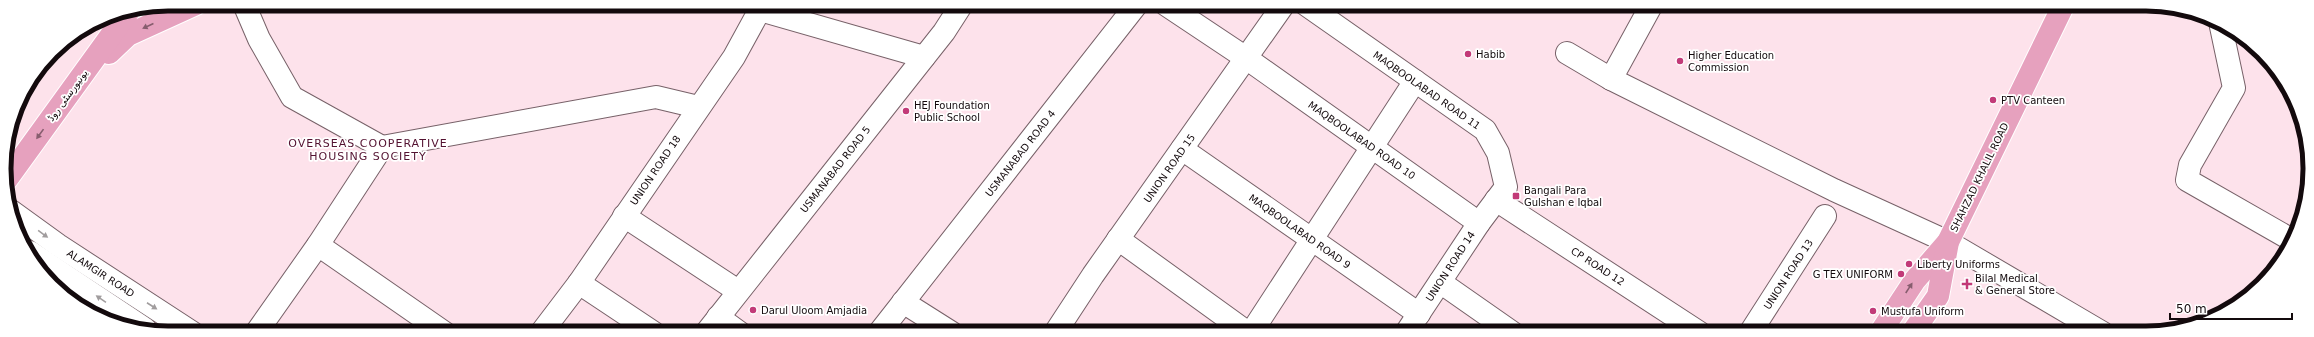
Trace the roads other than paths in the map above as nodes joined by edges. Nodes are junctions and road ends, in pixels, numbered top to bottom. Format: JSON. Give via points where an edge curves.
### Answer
{"nodes":[{"id":1,"x":181,"y":11,"type":"edge"},
{"id":2,"x":247,"y":11,"type":"edge"},
{"id":3,"x":760,"y":11,"type":"edge"},
{"id":4,"x":775,"y":11,"type":"edge"},
{"id":5,"x":957,"y":11,"type":"edge"},
{"id":6,"x":1132,"y":11,"type":"edge"},
{"id":7,"x":1176,"y":11,"type":"edge"},
{"id":8,"x":1279,"y":11,"type":"edge"},
{"id":9,"x":1316,"y":11,"type":"edge"},
{"id":10,"x":1648,"y":11,"type":"edge"},
{"id":11,"x":2061,"y":11,"type":"edge"},
{"id":12,"x":124,"y":17,"type":"edge"},
{"id":13,"x":2222,"y":31,"type":"edge"},
{"id":14,"x":1567,"y":53,"type":"dead end"},
{"id":15,"x":924,"y":57,"type":"junction"},
{"id":16,"x":1246,"y":58,"type":"junction"},
{"id":17,"x":1611,"y":79,"type":"junction"},
{"id":18,"x":1415,"y":81,"type":"junction"},
{"id":19,"x":67,"y":95,"type":"junction"},
{"id":20,"x":698,"y":107,"type":"junction"},
{"id":21,"x":382,"y":147,"type":"junction"},
{"id":22,"x":1373,"y":148,"type":"junction"},
{"id":23,"x":1182,"y":149,"type":"junction"},
{"id":24,"x":11,"y":173,"type":"edge"},
{"id":25,"x":1496,"y":200,"type":"junction"},
{"id":26,"x":18,"y":216,"type":"edge"},
{"id":27,"x":624,"y":216,"type":"junction"},
{"id":28,"x":1825,"y":216,"type":"dead end"},
{"id":29,"x":1479,"y":222,"type":"junction"},
{"id":30,"x":2287,"y":237,"type":"edge"},
{"id":31,"x":1118,"y":239,"type":"junction"},
{"id":32,"x":1311,"y":239,"type":"junction"},
{"id":33,"x":1948,"y":242,"type":"junction"},
{"id":34,"x":318,"y":245,"type":"junction"},
{"id":35,"x":40,"y":259,"type":"edge"},
{"id":36,"x":1440,"y":282,"type":"junction"},
{"id":37,"x":579,"y":283,"type":"junction"},
{"id":38,"x":738,"y":291,"type":"junction"},
{"id":39,"x":903,"y":302,"type":"junction"},
{"id":40,"x":1419,"y":314,"type":"junction"},
{"id":41,"x":135,"y":322,"type":"edge"},
{"id":42,"x":712,"y":325,"type":"edge"},
{"id":43,"x":182,"y":326,"type":"edge"},
{"id":44,"x":261,"y":326,"type":"edge"},
{"id":45,"x":435,"y":326,"type":"edge"},
{"id":46,"x":546,"y":326,"type":"edge"},
{"id":47,"x":644,"y":326,"type":"edge"},
{"id":48,"x":884,"y":326,"type":"edge"},
{"id":49,"x":941,"y":326,"type":"edge"},
{"id":50,"x":1060,"y":326,"type":"edge"},
{"id":51,"x":1239,"y":326,"type":"edge"},
{"id":52,"x":1254,"y":326,"type":"edge"},
{"id":53,"x":1411,"y":326,"type":"edge"},
{"id":54,"x":1503,"y":326,"type":"edge"},
{"id":55,"x":1689,"y":326,"type":"edge"},
{"id":56,"x":1754,"y":326,"type":"edge"},
{"id":57,"x":1885,"y":326,"type":"edge"},
{"id":58,"x":1917,"y":326,"type":"edge"},
{"id":59,"x":2091,"y":326,"type":"edge"}],
"edges":[{"from":1,"to":19,"type":"main road","one_way":true,"via":[[128,35]]},
{"from":2,"to":21,"type":"street","via":[[259,39],[292,97]]},
{"from":3,"to":20,"type":"street","name":"UNION ROAD 18","via":[[734,57]]},
{"from":4,"to":15,"type":"street"},
{"from":5,"to":15,"type":"street","name":"USMANABAD ROAD 5"},
{"from":6,"to":39,"type":"street","name":"USMANABAD ROAD 4"},
{"from":7,"to":16,"type":"street"},
{"from":8,"to":16,"type":"street","name":"UNION ROAD 15"},
{"from":9,"to":18,"type":"street","name":"MAQBOOLABAD ROAD 11"},
{"from":10,"to":17,"type":"street"},
{"from":11,"to":33,"type":"main road","name":"SHAHZAD KHALIL ROAD"},
{"from":12,"to":19,"type":"main road","name":"یونیورسٹی روڈ"},
{"from":13,"to":30,"type":"street","via":[[2234,88],[2190,165],[2188,180]]},
{"from":14,"to":17,"type":"street"},
{"from":15,"to":38,"type":"street","name":"USMANABAD ROAD 5"},
{"from":16,"to":22,"type":"street","name":"MAQBOOLABAD ROAD 10"},
{"from":16,"to":23,"type":"street","name":"UNION ROAD 15"},
{"from":17,"to":33,"type":"street","via":[[1834,190]]},
{"from":18,"to":22,"type":"street"},
{"from":18,"to":25,"type":"street","name":"MAQBOOLABAD ROAD 11","via":[[1485,130],[1498,153],[1506,187]]},
{"from":19,"to":24,"type":"main road","name":"یونیورسٹی روڈ","one_way":true},
{"from":20,"to":21,"type":"street","via":[[656,97]]},
{"from":20,"to":27,"type":"street","name":"UNION ROAD 18"},
{"from":21,"to":34,"type":"street"},
{"from":22,"to":29,"type":"street","name":"MAQBOOLABAD ROAD 10"},
{"from":22,"to":32,"type":"street"},
{"from":23,"to":31,"type":"street","name":"UNION ROAD 15"},
{"from":23,"to":32,"type":"street","name":"MAQBOOLABAD ROAD 9"},
{"from":25,"to":29,"type":"street","name":"UNION ROAD 14"},
{"from":25,"to":55,"type":"street","name":"CP ROAD 12"},
{"from":26,"to":43,"type":"street","name":"ALAMGIR ROAD","one_way":true},
{"from":27,"to":37,"type":"street","name":"UNION ROAD 18"},
{"from":27,"to":38,"type":"street"},
{"from":28,"to":56,"type":"street","name":"UNION ROAD 13"},
{"from":29,"to":36,"type":"street","name":"UNION ROAD 14"},
{"from":31,"to":50,"type":"street","name":"UNION ROAD 15"},
{"from":31,"to":51,"type":"street"},
{"from":32,"to":40,"type":"street","name":"MAQBOOLABAD ROAD 9"},
{"from":32,"to":52,"type":"street"},
{"from":57,"to":33,"type":"main road","one_way":true,"via":[[1915,280]]},
{"from":33,"to":58,"type":"main road","via":[[1938,296]]},
{"from":33,"to":59,"type":"street"},
{"from":34,"to":44,"type":"street"},
{"from":34,"to":45,"type":"street"},
{"from":41,"to":35,"type":"street","one_way":true},
{"from":36,"to":40,"type":"street","name":"UNION ROAD 14"},
{"from":36,"to":54,"type":"street"},
{"from":37,"to":46,"type":"street","name":"UNION ROAD 18"},
{"from":37,"to":47,"type":"street"},
{"from":38,"to":42,"type":"street","name":"USMANABAD ROAD 5"},
{"from":39,"to":48,"type":"street","name":"USMANABAD ROAD 4"},
{"from":39,"to":49,"type":"street"},
{"from":40,"to":53,"type":"street","name":"UNION ROAD 14"}]}
